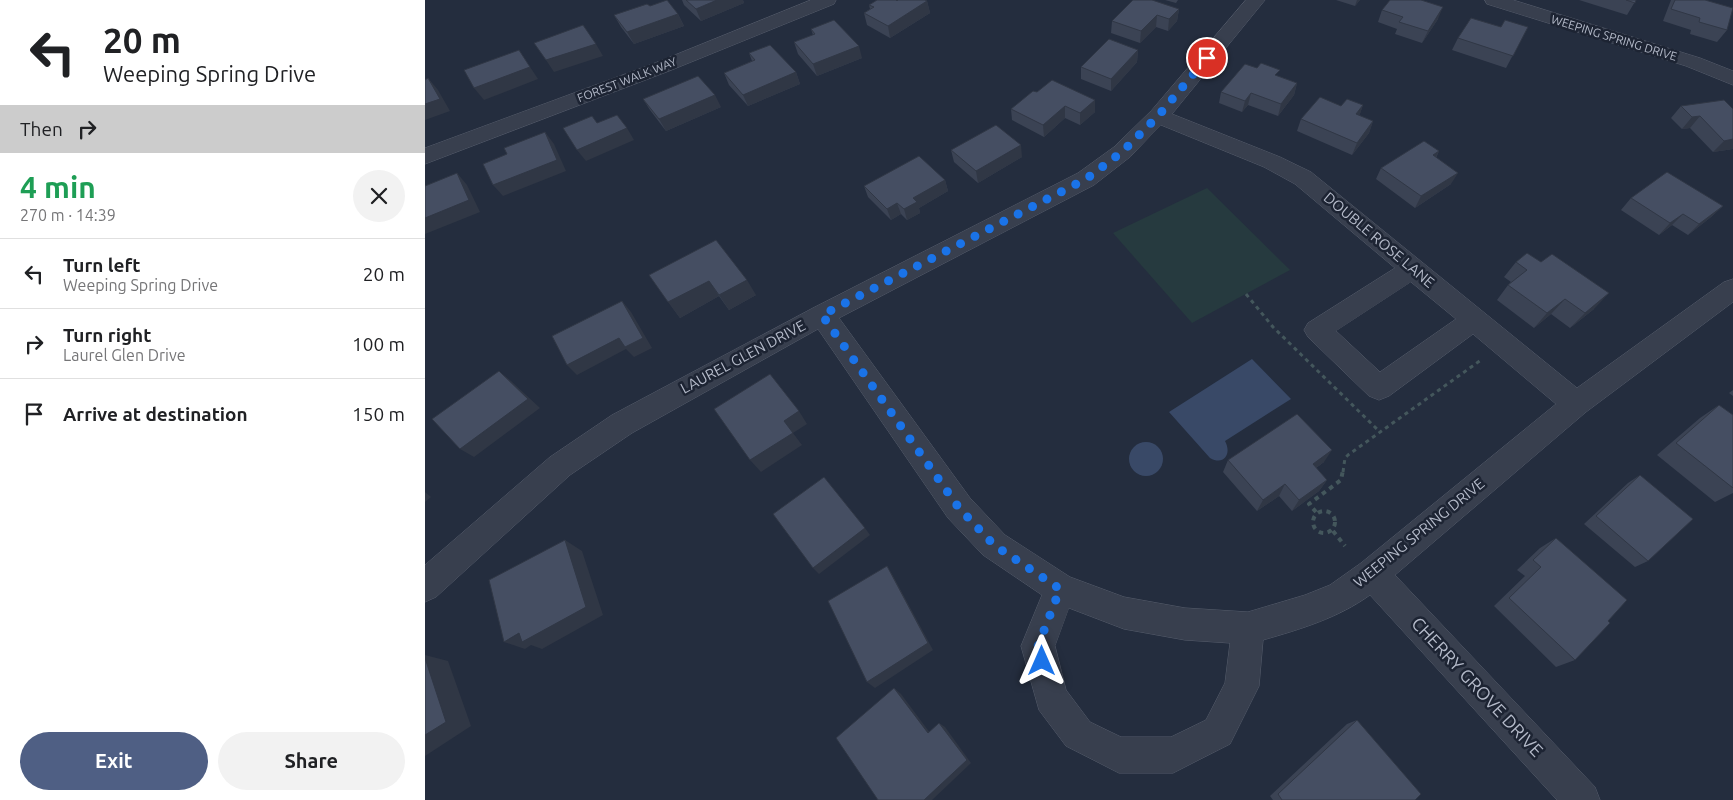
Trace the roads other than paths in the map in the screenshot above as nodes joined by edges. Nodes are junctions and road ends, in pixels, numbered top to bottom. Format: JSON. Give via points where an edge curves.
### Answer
{"nodes":[{"id":1,"x":827,"y":0,"type":"edge"},
{"id":2,"x":1256,"y":0,"type":"edge"},
{"id":3,"x":1494,"y":0,"type":"edge"},
{"id":4,"x":1733,"y":79,"type":"edge"},
{"id":5,"x":1158,"y":116,"type":"junction"},
{"id":6,"x":425,"y":156,"type":"edge"},
{"id":7,"x":1413,"y":268,"type":"junction"},
{"id":8,"x":1733,"y":289,"type":"edge"},
{"id":9,"x":822,"y":315,"type":"junction"},
{"id":10,"x":1475,"y":319,"type":"junction"},
{"id":11,"x":1575,"y":404,"type":"junction"},
{"id":12,"x":1372,"y":574,"type":"junction"},
{"id":13,"x":425,"y":586,"type":"edge"},
{"id":14,"x":1060,"y":589,"type":"junction"},
{"id":15,"x":1248,"y":628,"type":"junction"},
{"id":16,"x":1582,"y":800,"type":"edge"}],
"edges":[{"from":1,"to":6,"type":"street","name":"FOREST WALK WAY","via":[[670,64]]},
{"from":2,"to":5,"type":"street","name":"LAUREL GLEN DRIVE"},
{"from":3,"to":4,"type":"street","name":"WEEPING SPRING DRIVE","via":[[1693,62]]},
{"from":5,"to":7,"type":"street","name":"DOUBLE ROSE LANE","via":[[1272,162],[1303,178]]},
{"from":5,"to":9,"type":"street","name":"LAUREL GLEN DRIVE","via":[[1122,152],[1086,179]]},
{"from":7,"to":10,"type":"street","name":"DOUBLE ROSE LANE"},
{"from":7,"to":10,"type":"street","via":[[1317,330],[1379,388]]},
{"from":8,"to":11,"type":"street","name":"WEEPING SPRING DRIVE"},
{"from":9,"to":13,"type":"street","name":"LAUREL GLEN DRIVE","via":[[614,429],[560,466]]},
{"from":9,"to":14,"type":"street","name":"WEEPING SPRING DRIVE","via":[[959,508],[994,545]]},
{"from":10,"to":11,"type":"street","name":"DOUBLE ROSE LANE"},
{"from":11,"to":12,"type":"street","name":"WEEPING SPRING DRIVE"},
{"from":12,"to":15,"type":"street","name":"WEEPING SPRING DRIVE","via":[[1341,596],[1307,611]]},
{"from":12,"to":16,"type":"street","name":"CHERRY GROVE DRIVE"},
{"from":14,"to":15,"type":"street","name":"WEEPING SPRING DRIVE","via":[[1124,613],[1185,624]]},
{"from":14,"to":15,"type":"street","via":[[1038,646],[1051,698],[1078,734],[1119,755],[1173,755],[1218,732],[1243,686]]}]}
